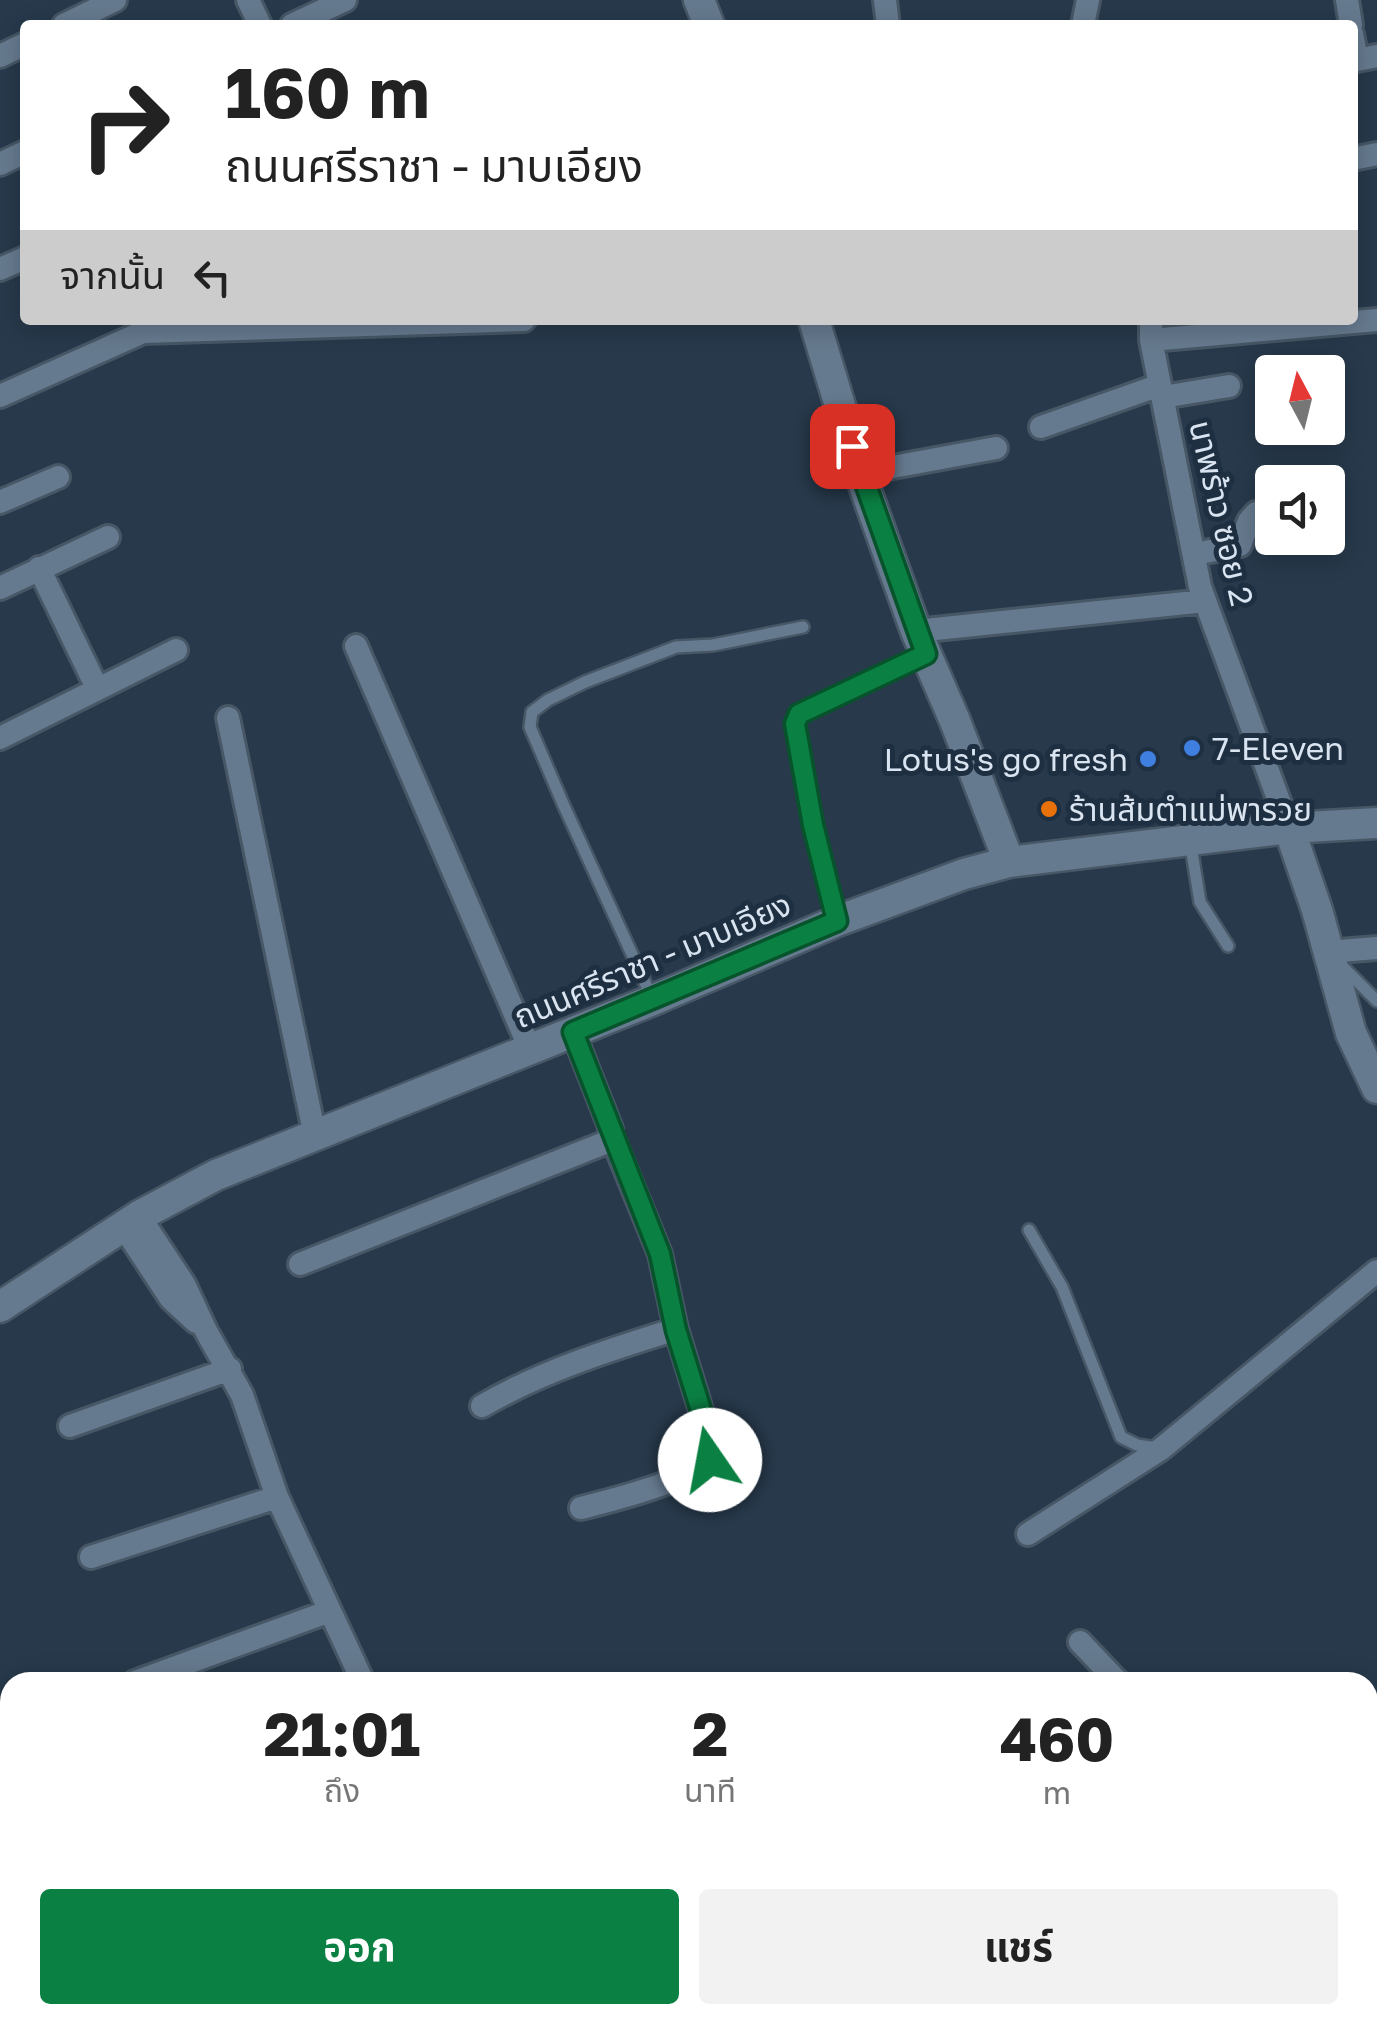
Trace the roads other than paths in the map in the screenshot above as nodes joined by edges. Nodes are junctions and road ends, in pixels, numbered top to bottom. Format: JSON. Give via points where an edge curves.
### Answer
{"nodes":[{"id":1,"x":116,"y":0,"type":"edge"},
{"id":2,"x":336,"y":10,"type":"edge"},
{"id":3,"x":74,"y":20,"type":"edge"},
{"id":4,"x":307,"y":20,"type":"edge"},
{"id":5,"x":217,"y":325,"type":"edge"},
{"id":6,"x":816,"y":325,"type":"edge"},
{"id":7,"x":1264,"y":325,"type":"edge"},
{"id":8,"x":152,"y":326,"type":"edge"},
{"id":9,"x":1151,"y":330,"type":"edge"},
{"id":10,"x":1228,"y":386,"type":"dead end"},
{"id":11,"x":1161,"y":391,"type":"junction"},
{"id":12,"x":0,"y":396,"type":"edge"},
{"id":13,"x":1041,"y":427,"type":"dead end"},
{"id":14,"x":996,"y":448,"type":"dead end"},
{"id":15,"x":860,"y":472,"type":"junction"},
{"id":16,"x":58,"y":477,"type":"dead end"},
{"id":17,"x":0,"y":502,"type":"edge"},
{"id":18,"x":1255,"y":514,"type":"edge"},
{"id":19,"x":108,"y":537,"type":"dead end"},
{"id":20,"x":1194,"y":554,"type":"junction"},
{"id":21,"x":40,"y":568,"type":"junction"},
{"id":22,"x":0,"y":588,"type":"edge"},
{"id":23,"x":1205,"y":602,"type":"junction"},
{"id":24,"x":803,"y":627,"type":"dead end"},
{"id":25,"x":921,"y":643,"type":"junction"},
{"id":26,"x":356,"y":646,"type":"dead end"},
{"id":27,"x":176,"y":650,"type":"dead end"},
{"id":28,"x":97,"y":688,"type":"junction"},
{"id":29,"x":228,"y":718,"type":"dead end"},
{"id":30,"x":0,"y":738,"type":"edge"},
{"id":31,"x":1377,"y":823,"type":"edge"},
{"id":32,"x":1289,"y":828,"type":"junction"},
{"id":33,"x":1190,"y":840,"type":"junction"},
{"id":34,"x":1009,"y":862,"type":"junction"},
{"id":35,"x":837,"y":921,"type":"junction"},
{"id":36,"x":1228,"y":946,"type":"dead end"},
{"id":37,"x":1377,"y":948,"type":"edge"},
{"id":38,"x":1327,"y":952,"type":"junction"},
{"id":39,"x":654,"y":1000,"type":"junction"},
{"id":40,"x":1377,"y":1001,"type":"edge"},
{"id":41,"x":573,"y":1032,"type":"junction"},
{"id":42,"x":530,"y":1049,"type":"junction"},
{"id":43,"x":1377,"y":1088,"type":"edge"},
{"id":44,"x":611,"y":1134,"type":"junction"},
{"id":45,"x":315,"y":1136,"type":"junction"},
{"id":46,"x":131,"y":1221,"type":"junction"},
{"id":47,"x":1029,"y":1230,"type":"dead end"},
{"id":48,"x":300,"y":1264,"type":"dead end"},
{"id":49,"x":1377,"y":1271,"type":"edge"},
{"id":50,"x":0,"y":1307,"type":"edge"},
{"id":51,"x":676,"y":1330,"type":"junction"},
{"id":52,"x":230,"y":1370,"type":"junction"},
{"id":53,"x":482,"y":1406,"type":"dead end"},
{"id":54,"x":70,"y":1426,"type":"dead end"},
{"id":55,"x":1161,"y":1448,"type":"junction"},
{"id":56,"x":277,"y":1497,"type":"junction"},
{"id":57,"x":581,"y":1508,"type":"dead end"},
{"id":58,"x":1028,"y":1534,"type":"dead end"},
{"id":59,"x":91,"y":1557,"type":"dead end"},
{"id":60,"x":330,"y":1611,"type":"junction"},
{"id":61,"x":1080,"y":1642,"type":"dead end"},
{"id":62,"x":162,"y":1672,"type":"edge"},
{"id":63,"x":358,"y":1672,"type":"edge"},
{"id":64,"x":1108,"y":1672,"type":"edge"}],
"edges":[{"from":1,"to":3,"type":"street"},
{"from":2,"to":4,"type":"street"},
{"from":5,"to":8,"type":"street"},
{"from":6,"to":15,"type":"main road"},
{"from":7,"to":9,"type":"street"},
{"from":8,"to":12,"type":"street"},
{"from":9,"to":11,"type":"street","name":"นาพร้าว ซอย 2"},
{"from":10,"to":11,"type":"street"},
{"from":11,"to":13,"type":"street"},
{"from":11,"to":20,"type":"street","name":"นาพร้าว ซอย 2"},
{"from":14,"to":15,"type":"street"},
{"from":15,"to":25,"type":"main road"},
{"from":16,"to":17,"type":"street"},
{"from":18,"to":20,"type":"street","via":[[1240,545]]},
{"from":19,"to":21,"type":"street"},
{"from":20,"to":23,"type":"street","name":"นาพร้าว ซอย 2"},
{"from":21,"to":22,"type":"street"},
{"from":21,"to":28,"type":"street"},
{"from":23,"to":25,"type":"street"},
{"from":23,"to":32,"type":"street","name":"นาพร้าว ซอย 2"},
{"from":24,"to":39,"type":"lane","via":[[676,647],[585,682],[532,712],[530,727]]},
{"from":25,"to":34,"type":"main road"},
{"from":25,"to":35,"type":"lane","via":[[799,714],[795,724]]},
{"from":26,"to":42,"type":"street"},
{"from":27,"to":28,"type":"street"},
{"from":28,"to":30,"type":"street"},
{"from":29,"to":45,"type":"street"},
{"from":31,"to":32,"type":"main road","name":"ถนนศรีราชา - มาบเอียง"},
{"from":32,"to":33,"type":"main road","name":"ถนนศรีราชา - มาบเอียง"},
{"from":32,"to":38,"type":"main road"},
{"from":33,"to":34,"type":"main road","name":"ถนนศรีราชา - มาบเอียง"},
{"from":33,"to":36,"type":"lane","via":[[1200,902]]},
{"from":34,"to":35,"type":"main road","name":"ถนนศรีราชา - มาบเอียง"},
{"from":35,"to":39,"type":"main road","name":"ถนนศรีราชา - มาบเอียง"},
{"from":37,"to":38,"type":"street"},
{"from":38,"to":40,"type":"lane"},
{"from":38,"to":43,"type":"main road","via":[[1351,1032]]},
{"from":39,"to":41,"type":"main road","name":"ถนนศรีราชา - มาบเอียง"},
{"from":41,"to":42,"type":"main road","name":"ถนนศรีราชา - มาบเอียง"},
{"from":41,"to":44,"type":"street"},
{"from":42,"to":45,"type":"main road","name":"ถนนศรีราชา - มาบเอียง"},
{"from":44,"to":48,"type":"street","via":[[607,1142]]},
{"from":44,"to":51,"type":"street","via":[[660,1254]]},
{"from":45,"to":46,"type":"main road","name":"ถนนศรีราชา - มาบเอียง","via":[[216,1176]]},
{"from":46,"to":50,"type":"main road","name":"ถนนศรีราชา - มาบเอียง"},
{"from":46,"to":52,"type":"street","via":[[171,1299],[206,1332]]},
{"from":47,"to":55,"type":"lane","via":[[1062,1287],[1121,1437]]},
{"from":49,"to":55,"type":"street"},
{"from":51,"to":53,"type":"street","via":[[580,1361]]},
{"from":51,"to":57,"type":"street","via":[[709,1436],[710,1460],[645,1491]]},
{"from":52,"to":54,"type":"street"},
{"from":52,"to":56,"type":"street"},
{"from":55,"to":58,"type":"street"},
{"from":56,"to":59,"type":"street"},
{"from":56,"to":60,"type":"street"},
{"from":60,"to":62,"type":"street"},
{"from":60,"to":63,"type":"street"},
{"from":61,"to":64,"type":"street"}]}
